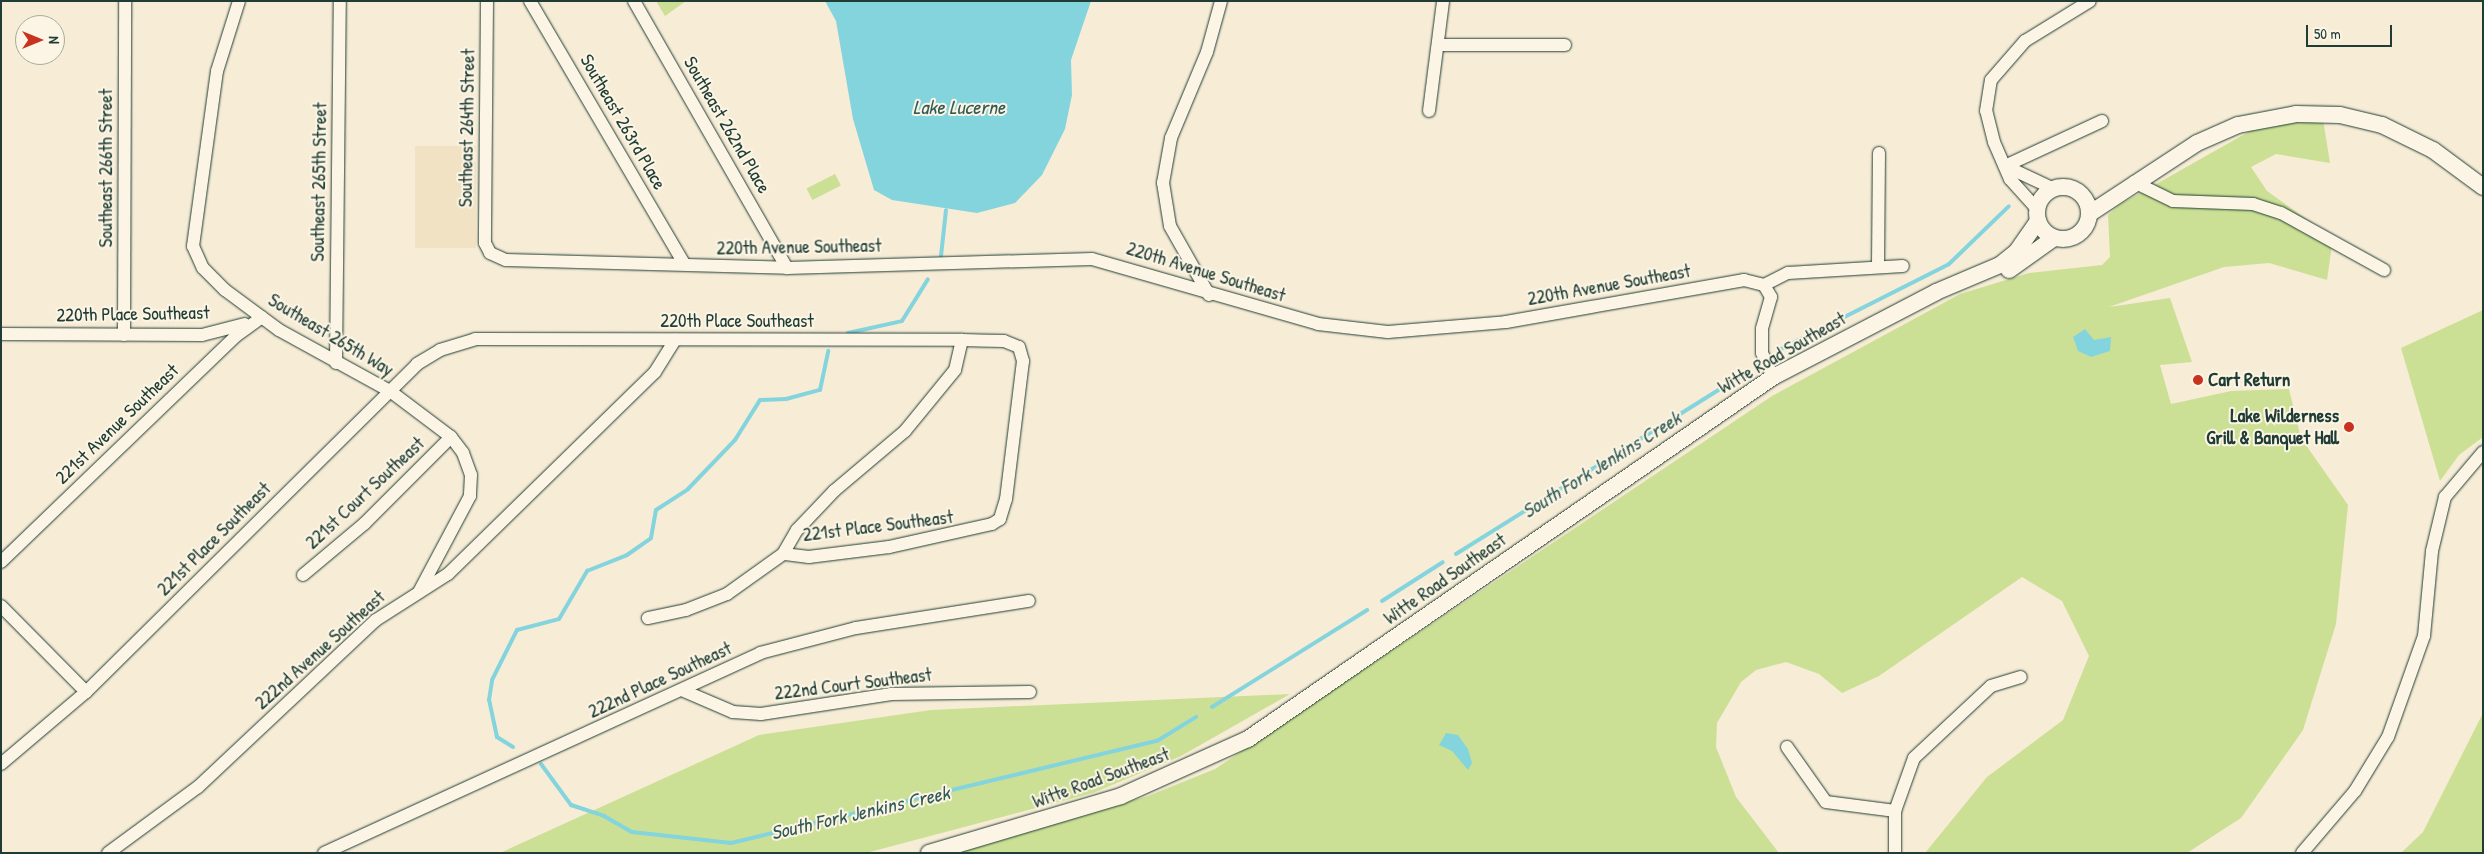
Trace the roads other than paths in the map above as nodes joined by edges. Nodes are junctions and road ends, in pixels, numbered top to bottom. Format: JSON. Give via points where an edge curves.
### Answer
{"nodes":[{"id":1,"x":126,"y":1,"type":"edge"},
{"id":2,"x":239,"y":1,"type":"edge"},
{"id":3,"x":340,"y":1,"type":"edge"},
{"id":4,"x":487,"y":1,"type":"edge"},
{"id":5,"x":530,"y":1,"type":"edge"},
{"id":6,"x":634,"y":1,"type":"edge"},
{"id":7,"x":1221,"y":1,"type":"edge"},
{"id":8,"x":1443,"y":1,"type":"edge"},
{"id":9,"x":2090,"y":1,"type":"edge"},
{"id":10,"x":1439,"y":45,"type":"junction"},
{"id":11,"x":1564,"y":45,"type":"dead end"},
{"id":12,"x":1429,"y":111,"type":"dead end"},
{"id":13,"x":2102,"y":121,"type":"dead end"},
{"id":14,"x":1879,"y":153,"type":"dead end"},
{"id":15,"x":2005,"y":166,"type":"junction"},
{"id":16,"x":2129,"y":185,"type":"junction"},
{"id":17,"x":2483,"y":187,"type":"edge"},
{"id":18,"x":2054,"y":189,"type":"junction"},
{"id":19,"x":2082,"y":196,"type":"junction"},
{"id":20,"x":2089,"y":214,"type":"junction"},
{"id":21,"x":2038,"y":215,"type":"junction"},
{"id":22,"x":2054,"y":238,"type":"junction"},
{"id":23,"x":490,"y":253,"type":"joint"},
{"id":24,"x":682,"y":262,"type":"junction"},
{"id":25,"x":1878,"y":266,"type":"junction"},
{"id":26,"x":1903,"y":266,"type":"dead end"},
{"id":27,"x":787,"y":268,"type":"junction"},
{"id":28,"x":2384,"y":270,"type":"dead end"},
{"id":29,"x":1959,"y":284,"type":"junction"},
{"id":30,"x":1764,"y":285,"type":"junction"},
{"id":31,"x":1209,"y":295,"type":"junction"},
{"id":32,"x":262,"y":318,"type":"junction"},
{"id":33,"x":1,"y":334,"type":"edge"},
{"id":34,"x":124,"y":335,"type":"junction"},
{"id":35,"x":675,"y":340,"type":"junction"},
{"id":36,"x":962,"y":340,"type":"junction"},
{"id":37,"x":456,"y":344,"type":"joint"},
{"id":38,"x":336,"y":363,"type":"junction"},
{"id":39,"x":1773,"y":377,"type":"junction"},
{"id":40,"x":390,"y":391,"type":"junction"},
{"id":41,"x":451,"y":437,"type":"junction"},
{"id":42,"x":2483,"y":452,"type":"edge"},
{"id":43,"x":979,"y":531,"type":"joint"},
{"id":44,"x":782,"y":554,"type":"junction"},
{"id":45,"x":1,"y":562,"type":"edge"},
{"id":46,"x":303,"y":575,"type":"dead end"},
{"id":47,"x":419,"y":592,"type":"junction"},
{"id":48,"x":1029,"y":601,"type":"dead end"},
{"id":49,"x":1,"y":606,"type":"edge"},
{"id":50,"x":648,"y":618,"type":"dead end"},
{"id":51,"x":2021,"y":677,"type":"dead end"},
{"id":52,"x":684,"y":691,"type":"junction"},
{"id":53,"x":86,"y":692,"type":"junction"},
{"id":54,"x":1030,"y":692,"type":"dead end"},
{"id":55,"x":1787,"y":747,"type":"dead end"},
{"id":56,"x":1,"y":764,"type":"edge"},
{"id":57,"x":1895,"y":811,"type":"junction"},
{"id":58,"x":108,"y":853,"type":"edge"},
{"id":59,"x":324,"y":853,"type":"edge"},
{"id":60,"x":929,"y":853,"type":"edge"},
{"id":61,"x":1895,"y":853,"type":"edge"},
{"id":62,"x":2302,"y":853,"type":"edge"}],
"edges":[{"from":1,"to":34,"type":"street","name":"Southeast 266th Street"},
{"from":2,"to":32,"type":"street","name":"Southeast 265th Way","via":[[217,71],[193,246],[212,279]]},
{"from":3,"to":38,"type":"street","name":"Southeast 265th Street"},
{"from":4,"to":23,"type":"street","name":"Southeast 264th Street","via":[[485,243]]},
{"from":5,"to":24,"type":"street","name":"Southeast 263rd Place"},
{"from":6,"to":27,"type":"street","name":"Southeast 262nd Place"},
{"from":7,"to":31,"type":"street","via":[[1207,52],[1171,138],[1163,182],[1170,226]]},
{"from":8,"to":10,"type":"street"},
{"from":9,"to":15,"type":"street","via":[[2025,41],[1991,80],[1988,124]]},
{"from":10,"to":11,"type":"street"},
{"from":10,"to":12,"type":"street"},
{"from":13,"to":15,"type":"street"},
{"from":14,"to":25,"type":"street"},
{"from":15,"to":18,"type":"street"},
{"from":15,"to":21,"type":"street","via":[[2010,179]]},
{"from":16,"to":17,"type":"street","name":"Witte Road Southeast","via":[[2197,143],[2232,128],[2263,118],[2305,114],[2340,115],[2382,125],[2433,150]]},
{"from":16,"to":19,"type":"street","name":"Witte Road Southeast"},
{"from":16,"to":20,"type":"street","name":"Witte Road Southeast"},
{"from":16,"to":28,"type":"street","via":[[2173,201],[2253,204],[2281,213]]},
{"from":18,"to":19,"type":"street","name":"Witte Road Southeast","via":[[2069,188]]},
{"from":18,"to":21,"type":"street","name":"Witte Road Southeast"},
{"from":19,"to":20,"type":"street"},
{"from":20,"to":22,"type":"street","name":"Witte Road Southeast","via":[[2077,234]]},
{"from":21,"to":22,"type":"street"},
{"from":21,"to":29,"type":"street","name":"Witte Road Southeast","via":[[2017,251],[2000,265]]},
{"from":22,"to":29,"type":"street","name":"Witte Road Southeast","via":[[2007,271]]},
{"from":23,"to":24,"type":"street","name":"220th Avenue Southeast","via":[[506,260]]},
{"from":24,"to":27,"type":"street","name":"220th Avenue Southeast","via":[[707,267]]},
{"from":25,"to":26,"type":"street"},
{"from":25,"to":30,"type":"street","via":[[1788,273]]},
{"from":27,"to":31,"type":"street","name":"220th Avenue Southeast","via":[[1092,259]]},
{"from":29,"to":39,"type":"street","name":"Witte Road Southeast"},
{"from":30,"to":31,"type":"street","name":"220th Avenue Southeast","via":[[1744,280],[1506,322],[1411,331],[1318,324]]},
{"from":30,"to":39,"type":"street","via":[[1771,297],[1762,329],[1762,353]]},
{"from":32,"to":34,"type":"street","name":"220th Place Southeast","via":[[202,335]]},
{"from":32,"to":38,"type":"street","name":"Southeast 265th Way"},
{"from":32,"to":45,"type":"street","name":"221st Avenue Southeast","via":[[236,336]]},
{"from":33,"to":34,"type":"street","name":"220th Place Southeast"},
{"from":35,"to":36,"type":"street","name":"220th Place Southeast"},
{"from":35,"to":37,"type":"street","name":"220th Place Southeast","via":[[475,339]]},
{"from":35,"to":47,"type":"street","name":"222nd Avenue Southeast","via":[[655,372],[448,574]]},
{"from":36,"to":43,"type":"street","name":"220th Place Southeast","via":[[1004,341],[1019,347],[1023,362],[1006,499],[1000,519]]},
{"from":36,"to":44,"type":"street","via":[[955,370],[905,431],[834,491],[797,530]]},
{"from":37,"to":40,"type":"street","name":"221st Place Southeast","via":[[428,356]]},
{"from":38,"to":40,"type":"street","name":"Southeast 265th Way"},
{"from":39,"to":60,"type":"street","name":"Witte Road Southeast","via":[[1248,739],[1121,796]]},
{"from":40,"to":41,"type":"street","name":"Southeast 265th Way"},
{"from":40,"to":53,"type":"street","name":"221st Place Southeast"},
{"from":41,"to":46,"type":"street","name":"221st Court Southeast","via":[[364,524]]},
{"from":41,"to":47,"type":"street","name":"Southeast 265th Way","via":[[469,464],[470,496]]},
{"from":42,"to":62,"type":"street","via":[[2444,497],[2432,551],[2424,636],[2388,737],[2355,791]]},
{"from":43,"to":44,"type":"street","name":"221st Place Southeast","via":[[809,557]]},
{"from":44,"to":50,"type":"street","name":"221st Place Southeast","via":[[727,594],[686,610]]},
{"from":47,"to":58,"type":"street","name":"222nd Avenue Southeast","via":[[376,620],[198,787]]},
{"from":48,"to":52,"type":"street","name":"222nd Place Southeast","via":[[811,638],[760,653]]},
{"from":49,"to":53,"type":"street"},
{"from":51,"to":57,"type":"street","via":[[1991,686],[1924,745],[1905,775]]},
{"from":52,"to":54,"type":"street","name":"222nd Court Southeast","via":[[733,712],[761,714],[891,694]]},
{"from":52,"to":59,"type":"street","name":"222nd Place Southeast"},
{"from":53,"to":56,"type":"street","name":"221st Place Southeast"},
{"from":55,"to":57,"type":"street","via":[[1826,802]]},
{"from":57,"to":61,"type":"street"}]}
